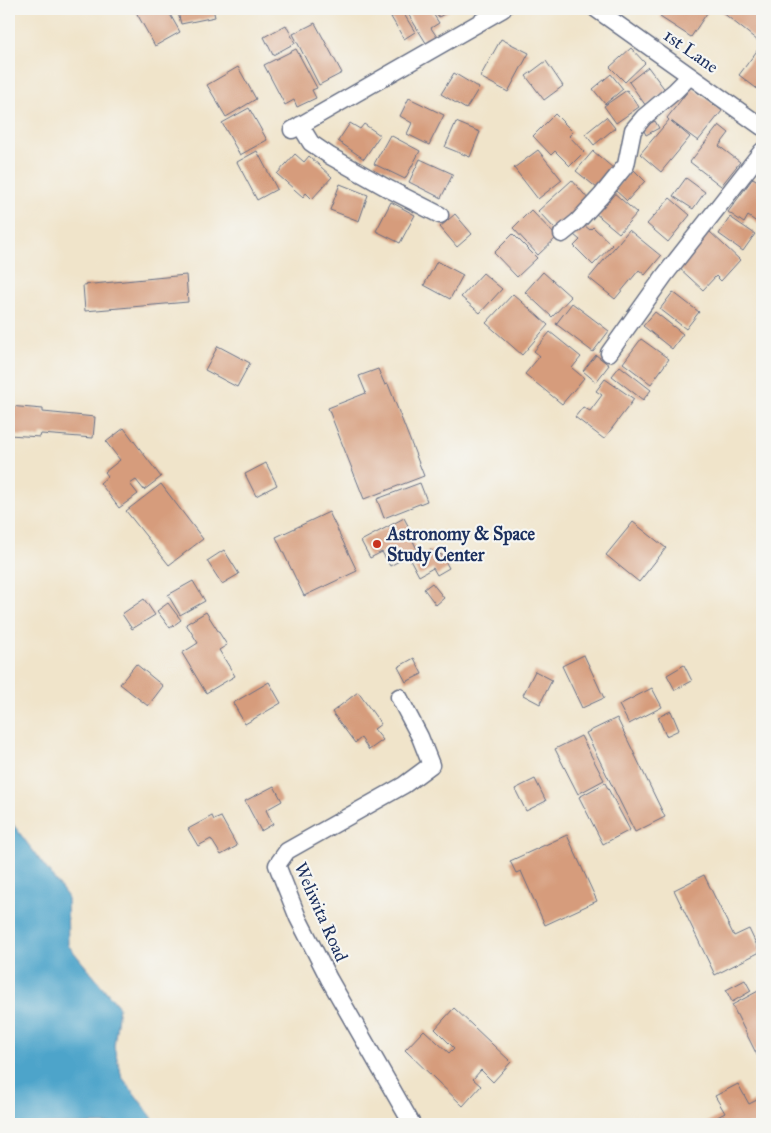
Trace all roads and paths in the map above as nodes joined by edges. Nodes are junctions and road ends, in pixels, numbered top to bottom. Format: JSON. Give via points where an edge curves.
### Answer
{"nodes":[{"id":1,"x":503,"y":9,"type":"edge"},
{"id":2,"x":596,"y":9,"type":"edge"},
{"id":3,"x":690,"y":76,"type":"junction"},
{"id":4,"x":762,"y":127,"type":"edge"},
{"id":5,"x":762,"y":151,"type":"edge"},
{"id":6,"x":440,"y":215,"type":"dead end"},
{"id":7,"x":562,"y":234,"type":"dead end"},
{"id":8,"x":609,"y":353,"type":"dead end"},
{"id":9,"x":399,"y":697,"type":"dead end"},
{"id":10,"x":412,"y":1124,"type":"edge"}],
"edges":[{"from":1,"to":6,"type":"street","via":[[296,128],[330,156]]},
{"from":2,"to":3,"type":"street","name":"1st Lane"},
{"from":3,"to":4,"type":"street","name":"1st Lane"},
{"from":3,"to":7,"type":"street","via":[[633,130],[626,166],[578,221]]},
{"from":5,"to":8,"type":"street"},
{"from":9,"to":10,"type":"street","name":"Weliwita Road","via":[[431,765],[404,785],[287,851],[277,865],[298,918]]}]}
